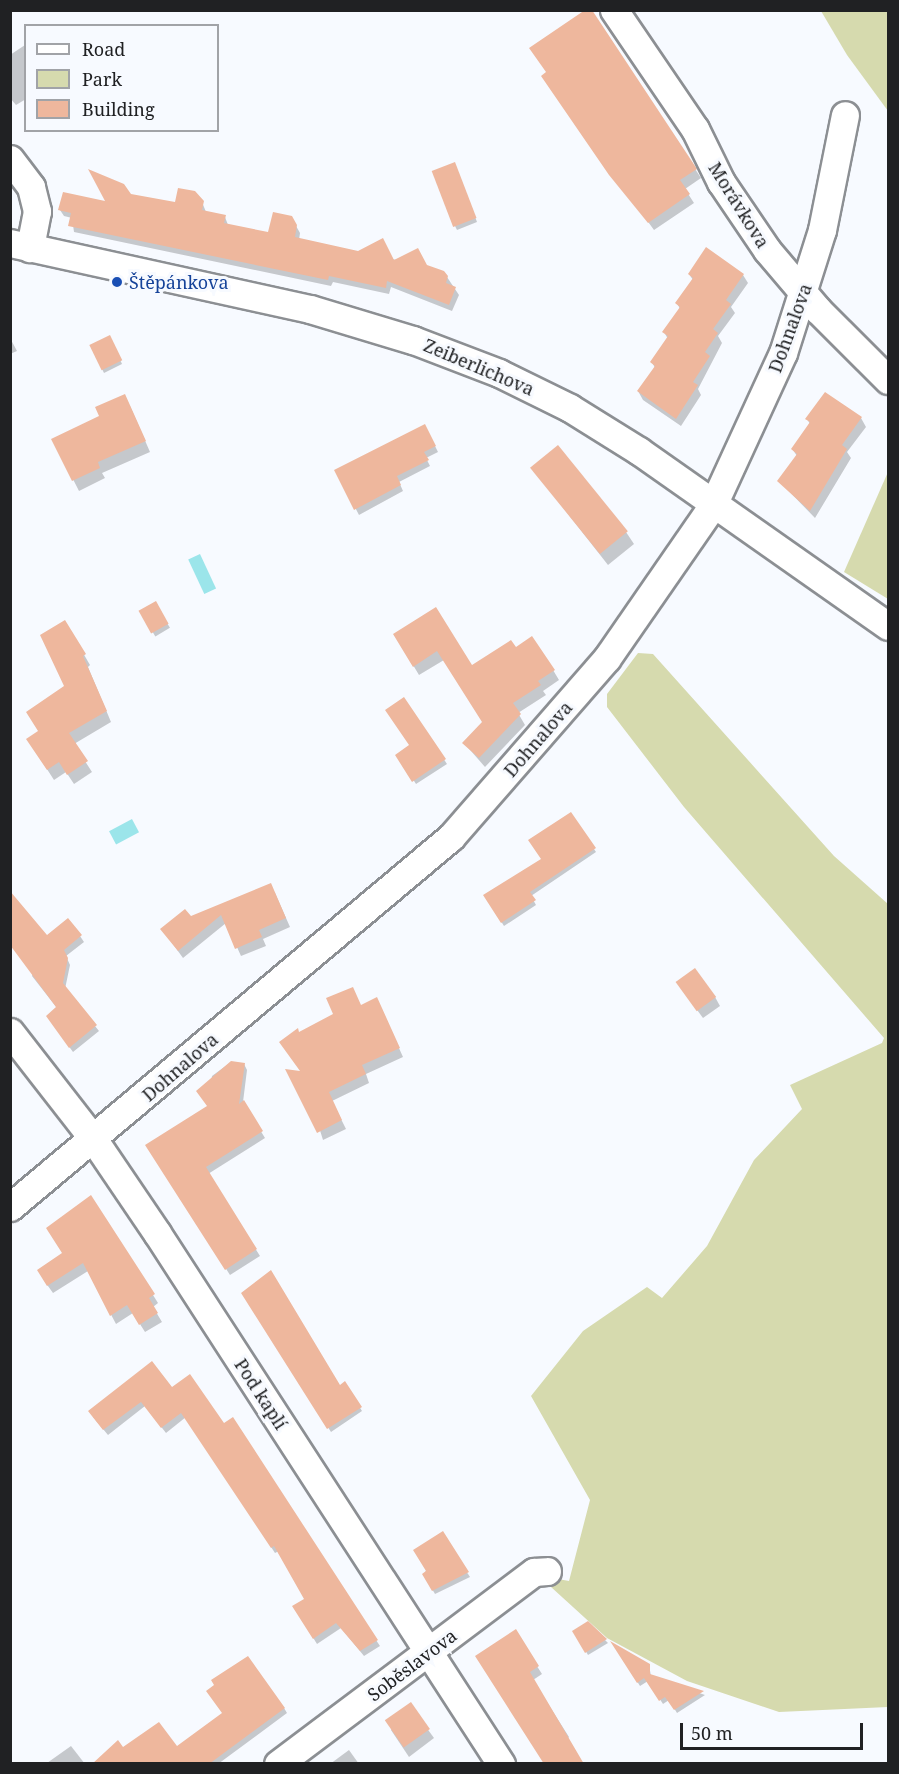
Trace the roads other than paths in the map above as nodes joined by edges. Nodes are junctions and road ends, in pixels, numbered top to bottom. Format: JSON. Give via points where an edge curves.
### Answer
{"nodes":[{"id":1,"x":615,"y":10,"type":"edge"},
{"id":2,"x":844,"y":115,"type":"dead end"},
{"id":3,"x":10,"y":159,"type":"edge"},
{"id":4,"x":20,"y":245,"type":"edge"},
{"id":5,"x":804,"y":295,"type":"junction"},
{"id":6,"x":888,"y":380,"type":"edge"},
{"id":7,"x":713,"y":505,"type":"junction"},
{"id":8,"x":888,"y":626,"type":"edge"},
{"id":9,"x":10,"y":1032,"type":"edge"},
{"id":10,"x":94,"y":1140,"type":"junction"},
{"id":11,"x":10,"y":1207,"type":"edge"},
{"id":12,"x":547,"y":1571,"type":"dead end"},
{"id":13,"x":428,"y":1653,"type":"junction"},
{"id":14,"x":278,"y":1764,"type":"edge"},
{"id":15,"x":501,"y":1764,"type":"edge"}],
"edges":[{"from":1,"to":5,"type":"street","name":"Morávkova","via":[[695,129],[721,182],[766,250]]},
{"from":2,"to":5,"type":"street","name":"Dohnalova","via":[[822,230]]},
{"from":3,"to":4,"type":"street","via":[[31,187],[37,211]]},
{"from":4,"to":7,"type":"street","name":"Zeiberlichova","via":[[310,309],[444,351],[570,408]]},
{"from":5,"to":6,"type":"street","name":"Morávkova"},
{"from":5,"to":7,"type":"street","name":"Dohnalova","via":[[783,353]]},
{"from":7,"to":8,"type":"street","name":"Zeiberlichova"},
{"from":7,"to":10,"type":"street","name":"Dohnalova","via":[[607,658],[451,837],[375,903],[298,962]]},
{"from":9,"to":10,"type":"street","name":"Pod kaplí"},
{"from":10,"to":11,"type":"street","name":"Dohnalova"},
{"from":10,"to":13,"type":"street","name":"Pod kaplí"},
{"from":12,"to":13,"type":"street","name":"Soběslavova","via":[[534,1572]]},
{"from":13,"to":14,"type":"street","name":"Soběslavova"},
{"from":13,"to":15,"type":"street","name":"Pod kaplí"}]}
